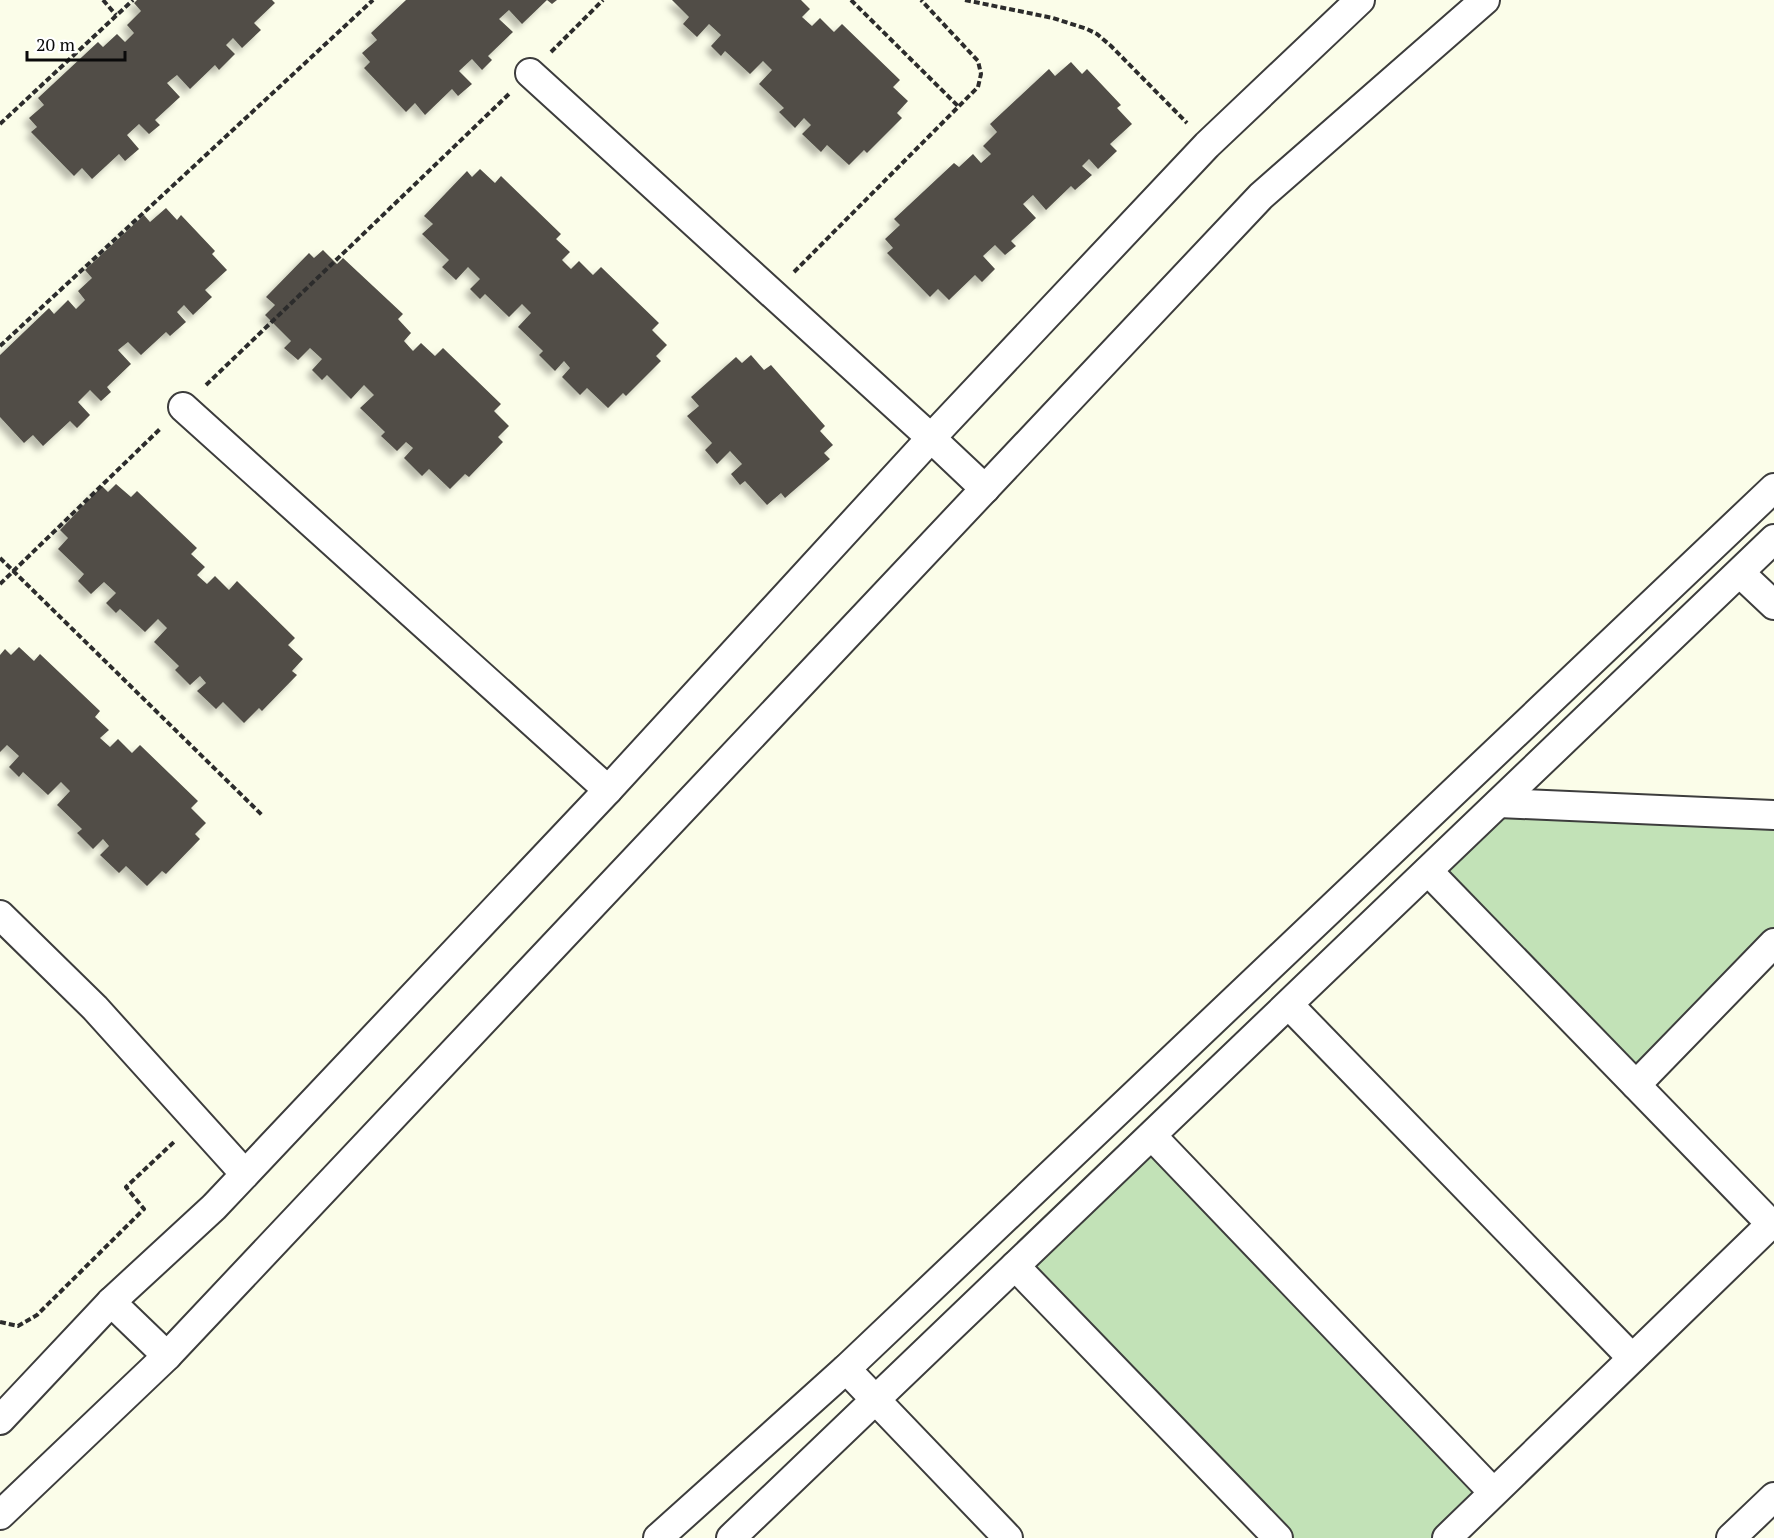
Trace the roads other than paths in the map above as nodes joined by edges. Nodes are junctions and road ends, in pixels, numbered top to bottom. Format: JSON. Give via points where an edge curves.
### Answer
{"nodes":[{"id":1,"x":1360,"y":0,"type":"edge"},
{"id":2,"x":1485,"y":0,"type":"edge"},
{"id":3,"x":530,"y":74,"type":"road end"},
{"id":4,"x":183,"y":407,"type":"road end"},
{"id":5,"x":931,"y":438,"type":"junction"},
{"id":6,"x":1774,"y":488,"type":"edge"},
{"id":7,"x":985,"y":489,"type":"junction"},
{"id":8,"x":1774,"y":539,"type":"edge"},
{"id":9,"x":1740,"y":573,"type":"junction"},
{"id":10,"x":1774,"y":605,"type":"edge"},
{"id":11,"x":609,"y":790,"type":"junction"},
{"id":12,"x":1499,"y":803,"type":"junction"},
{"id":13,"x":1774,"y":815,"type":"edge"},
{"id":14,"x":1428,"y":871,"type":"junction"},
{"id":15,"x":0,"y":915,"type":"edge"},
{"id":16,"x":1774,"y":943,"type":"edge"},
{"id":17,"x":1289,"y":1005,"type":"junction"},
{"id":18,"x":1636,"y":1085,"type":"junction"},
{"id":19,"x":1152,"y":1137,"type":"junction"},
{"id":20,"x":246,"y":1174,"type":"junction"},
{"id":21,"x":1772,"y":1222,"type":"edge"},
{"id":22,"x":1015,"y":1266,"type":"junction"},
{"id":23,"x":111,"y":1302,"type":"junction"},
{"id":24,"x":167,"y":1356,"type":"junction"},
{"id":25,"x":1632,"y":1358,"type":"junction"},
{"id":26,"x":846,"y":1369,"type":"junction"},
{"id":27,"x":875,"y":1400,"type":"junction"},
{"id":28,"x":0,"y":1420,"type":"edge"},
{"id":29,"x":1493,"y":1492,"type":"junction"},
{"id":30,"x":1774,"y":1497,"type":"edge"},
{"id":31,"x":0,"y":1515,"type":"edge"},
{"id":32,"x":658,"y":1538,"type":"edge"},
{"id":33,"x":731,"y":1538,"type":"edge"},
{"id":34,"x":1008,"y":1538,"type":"edge"},
{"id":35,"x":1278,"y":1538,"type":"edge"},
{"id":36,"x":1447,"y":1538,"type":"edge"},
{"id":37,"x":1731,"y":1538,"type":"edge"}],
"edges":[{"from":1,"to":5,"type":"street","via":[[1207,145]]},
{"from":2,"to":7,"type":"street","via":[[1261,196]]},
{"from":3,"to":5,"type":"street"},
{"from":4,"to":11,"type":"street"},
{"from":5,"to":7,"type":"street"},
{"from":5,"to":11,"type":"street"},
{"from":6,"to":26,"type":"street"},
{"from":7,"to":24,"type":"street"},
{"from":8,"to":9,"type":"street"},
{"from":9,"to":10,"type":"street"},
{"from":9,"to":12,"type":"street"},
{"from":11,"to":20,"type":"street"},
{"from":12,"to":13,"type":"street"},
{"from":12,"to":14,"type":"street"},
{"from":14,"to":17,"type":"street"},
{"from":14,"to":18,"type":"street"},
{"from":15,"to":20,"type":"street","via":[[95,1008]]},
{"from":16,"to":18,"type":"street"},
{"from":17,"to":19,"type":"street"},
{"from":17,"to":25,"type":"street"},
{"from":18,"to":21,"type":"street"},
{"from":19,"to":22,"type":"street"},
{"from":19,"to":29,"type":"street"},
{"from":20,"to":23,"type":"street"},
{"from":21,"to":25,"type":"street"},
{"from":22,"to":27,"type":"street"},
{"from":22,"to":35,"type":"street"},
{"from":23,"to":24,"type":"street"},
{"from":23,"to":28,"type":"street"},
{"from":24,"to":31,"type":"street"},
{"from":25,"to":29,"type":"street"},
{"from":26,"to":27,"type":"street"},
{"from":26,"to":32,"type":"street"},
{"from":27,"to":33,"type":"street"},
{"from":27,"to":34,"type":"street"},
{"from":29,"to":36,"type":"street"},
{"from":30,"to":37,"type":"street"}]}
